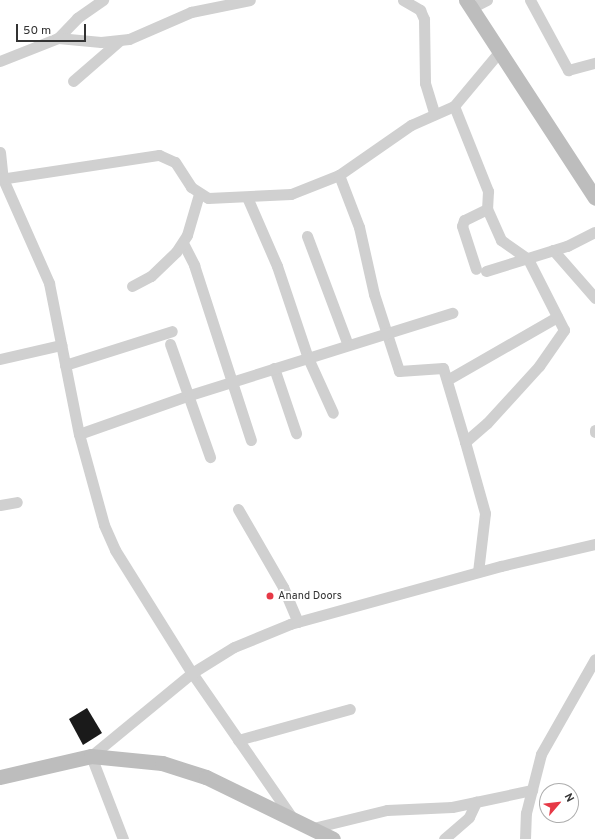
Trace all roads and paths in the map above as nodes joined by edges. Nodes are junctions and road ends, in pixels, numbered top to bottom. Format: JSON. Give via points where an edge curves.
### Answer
{"nodes":[{"id":1,"x":103,"y":0,"type":"edge"},
{"id":2,"x":250,"y":0,"type":"edge"},
{"id":3,"x":403,"y":0,"type":"edge"},
{"id":4,"x":487,"y":0,"type":"edge"},
{"id":5,"x":530,"y":0,"type":"edge"},
{"id":6,"x":214,"y":4,"type":"edge"},
{"id":7,"x":469,"y":4,"type":"edge"},
{"id":8,"x":58,"y":38,"type":"junction"},
{"id":9,"x":118,"y":42,"type":"junction"},
{"id":10,"x":500,"y":51,"type":"junction"},
{"id":11,"x":0,"y":61,"type":"edge"},
{"id":12,"x":595,"y":63,"type":"edge"},
{"id":13,"x":73,"y":81,"type":"dead end"},
{"id":14,"x":454,"y":106,"type":"junction"},
{"id":15,"x":434,"y":113,"type":"junction"},
{"id":16,"x":0,"y":152,"type":"edge"},
{"id":17,"x":339,"y":175,"type":"junction"},
{"id":18,"x":2,"y":179,"type":"edge"},
{"id":19,"x":199,"y":194,"type":"junction"},
{"id":20,"x":247,"y":197,"type":"junction"},
{"id":21,"x":595,"y":198,"type":"edge"},
{"id":22,"x":486,"y":209,"type":"junction"},
{"id":23,"x":595,"y":232,"type":"edge"},
{"id":24,"x":307,"y":236,"type":"dead end"},
{"id":25,"x":183,"y":243,"type":"junction"},
{"id":26,"x":553,"y":250,"type":"junction"},
{"id":27,"x":528,"y":259,"type":"junction"},
{"id":28,"x":132,"y":286,"type":"dead end"},
{"id":29,"x":595,"y":298,"type":"edge"},
{"id":30,"x":452,"y":314,"type":"dead end"},
{"id":31,"x":557,"y":318,"type":"junction"},
{"id":32,"x":172,"y":331,"type":"dead end"},
{"id":33,"x":388,"y":333,"type":"junction"},
{"id":34,"x":170,"y":344,"type":"dead end"},
{"id":35,"x":61,"y":345,"type":"junction"},
{"id":36,"x":348,"y":345,"type":"junction"},
{"id":37,"x":308,"y":358,"type":"junction"},
{"id":38,"x":0,"y":359,"type":"edge"},
{"id":39,"x":65,"y":365,"type":"junction"},
{"id":40,"x":274,"y":368,"type":"junction"},
{"id":41,"x":447,"y":380,"type":"junction"},
{"id":42,"x":232,"y":382,"type":"junction"},
{"id":43,"x":190,"y":395,"type":"junction"},
{"id":44,"x":333,"y":413,"type":"dead end"},
{"id":45,"x":296,"y":433,"type":"dead end"},
{"id":46,"x":79,"y":434,"type":"junction"},
{"id":47,"x":251,"y":440,"type":"dead end"},
{"id":48,"x":464,"y":442,"type":"junction"},
{"id":49,"x":210,"y":457,"type":"dead end"},
{"id":50,"x":17,"y":502,"type":"dead end"},
{"id":51,"x":0,"y":506,"type":"edge"},
{"id":52,"x":238,"y":509,"type":"dead end"},
{"id":53,"x":595,"y":544,"type":"edge"},
{"id":54,"x":478,"y":572,"type":"junction"},
{"id":55,"x":298,"y":622,"type":"junction"},
{"id":56,"x":595,"y":659,"type":"edge"},
{"id":57,"x":192,"y":673,"type":"junction"},
{"id":58,"x":350,"y":709,"type":"dead end"},
{"id":59,"x":238,"y":740,"type":"junction"},
{"id":60,"x":91,"y":756,"type":"junction"},
{"id":61,"x":0,"y":777,"type":"edge"},
{"id":62,"x":532,"y":790,"type":"junction"},
{"id":63,"x":476,"y":802,"type":"junction"},
{"id":64,"x":291,"y":816,"type":"junction"},
{"id":65,"x":313,"y":828,"type":"junction"},
{"id":66,"x":123,"y":839,"type":"edge"},
{"id":67,"x":333,"y":839,"type":"edge"},
{"id":68,"x":444,"y":839,"type":"edge"},
{"id":69,"x":525,"y":839,"type":"edge"}],
"edges":[{"from":1,"to":8,"type":"street","via":[[77,18]]},
{"from":2,"to":6,"type":"street"},
{"from":3,"to":15,"type":"street","via":[[420,10],[424,19],[425,84]]},
{"from":4,"to":7,"type":"street"},
{"from":5,"to":12,"type":"street","via":[[568,70]]},
{"from":6,"to":9,"type":"street"},
{"from":7,"to":10,"type":"main road"},
{"from":8,"to":9,"type":"street"},
{"from":8,"to":11,"type":"street"},
{"from":9,"to":13,"type":"street"},
{"from":10,"to":14,"type":"street"},
{"from":10,"to":21,"type":"main road"},
{"from":14,"to":15,"type":"street"},
{"from":14,"to":22,"type":"street","via":[[484,177],[489,202]]},
{"from":15,"to":17,"type":"street"},
{"from":16,"to":18,"type":"street"},
{"from":17,"to":20,"type":"street","via":[[291,194]]},
{"from":17,"to":33,"type":"street","via":[[359,227],[374,294]]},
{"from":18,"to":19,"type":"street","via":[[159,155],[175,162]]},
{"from":18,"to":35,"type":"street","via":[[44,268]]},
{"from":19,"to":20,"type":"street","via":[[217,200]]},
{"from":19,"to":25,"type":"street"},
{"from":20,"to":37,"type":"street","via":[[278,266]]},
{"from":22,"to":27,"type":"street","via":[[501,240]]},
{"from":22,"to":27,"type":"street","via":[[464,220],[462,226],[481,270]]},
{"from":23,"to":26,"type":"street"},
{"from":24,"to":36,"type":"street"},
{"from":25,"to":28,"type":"street","via":[[151,276]]},
{"from":25,"to":42,"type":"street","via":[[194,265]]},
{"from":26,"to":27,"type":"street"},
{"from":26,"to":29,"type":"street"},
{"from":27,"to":31,"type":"street"},
{"from":30,"to":33,"type":"street"},
{"from":31,"to":41,"type":"street"},
{"from":31,"to":48,"type":"street","via":[[564,330],[545,357],[487,423]]},
{"from":32,"to":39,"type":"street"},
{"from":33,"to":36,"type":"street"},
{"from":33,"to":41,"type":"street","via":[[399,371],[443,368]]},
{"from":34,"to":43,"type":"street"},
{"from":35,"to":38,"type":"street"},
{"from":35,"to":39,"type":"street"},
{"from":36,"to":37,"type":"street"},
{"from":37,"to":40,"type":"street"},
{"from":37,"to":44,"type":"street"},
{"from":39,"to":46,"type":"street"},
{"from":40,"to":42,"type":"street"},
{"from":40,"to":45,"type":"street"},
{"from":41,"to":48,"type":"street"},
{"from":42,"to":43,"type":"street"},
{"from":42,"to":47,"type":"street"},
{"from":43,"to":46,"type":"street"},
{"from":43,"to":49,"type":"street"},
{"from":46,"to":57,"type":"street","via":[[94,495],[115,550]]},
{"from":48,"to":54,"type":"street","via":[[485,513]]},
{"from":50,"to":51,"type":"street"},
{"from":52,"to":55,"type":"street","via":[[283,587]]},
{"from":53,"to":54,"type":"street"},
{"from":54,"to":55,"type":"street"},
{"from":55,"to":57,"type":"street","via":[[234,647]]},
{"from":56,"to":62,"type":"street","via":[[541,754]]},
{"from":57,"to":59,"type":"street"},
{"from":57,"to":60,"type":"street"},
{"from":58,"to":59,"type":"street"},
{"from":59,"to":64,"type":"street"},
{"from":60,"to":61,"type":"main road"},
{"from":60,"to":64,"type":"main road","via":[[184,768]]},
{"from":60,"to":66,"type":"street"},
{"from":62,"to":63,"type":"street"},
{"from":62,"to":69,"type":"street"},
{"from":63,"to":65,"type":"street","via":[[387,810]]},
{"from":63,"to":68,"type":"street","via":[[469,817]]},
{"from":64,"to":65,"type":"main road"},
{"from":65,"to":67,"type":"main road"}]}
